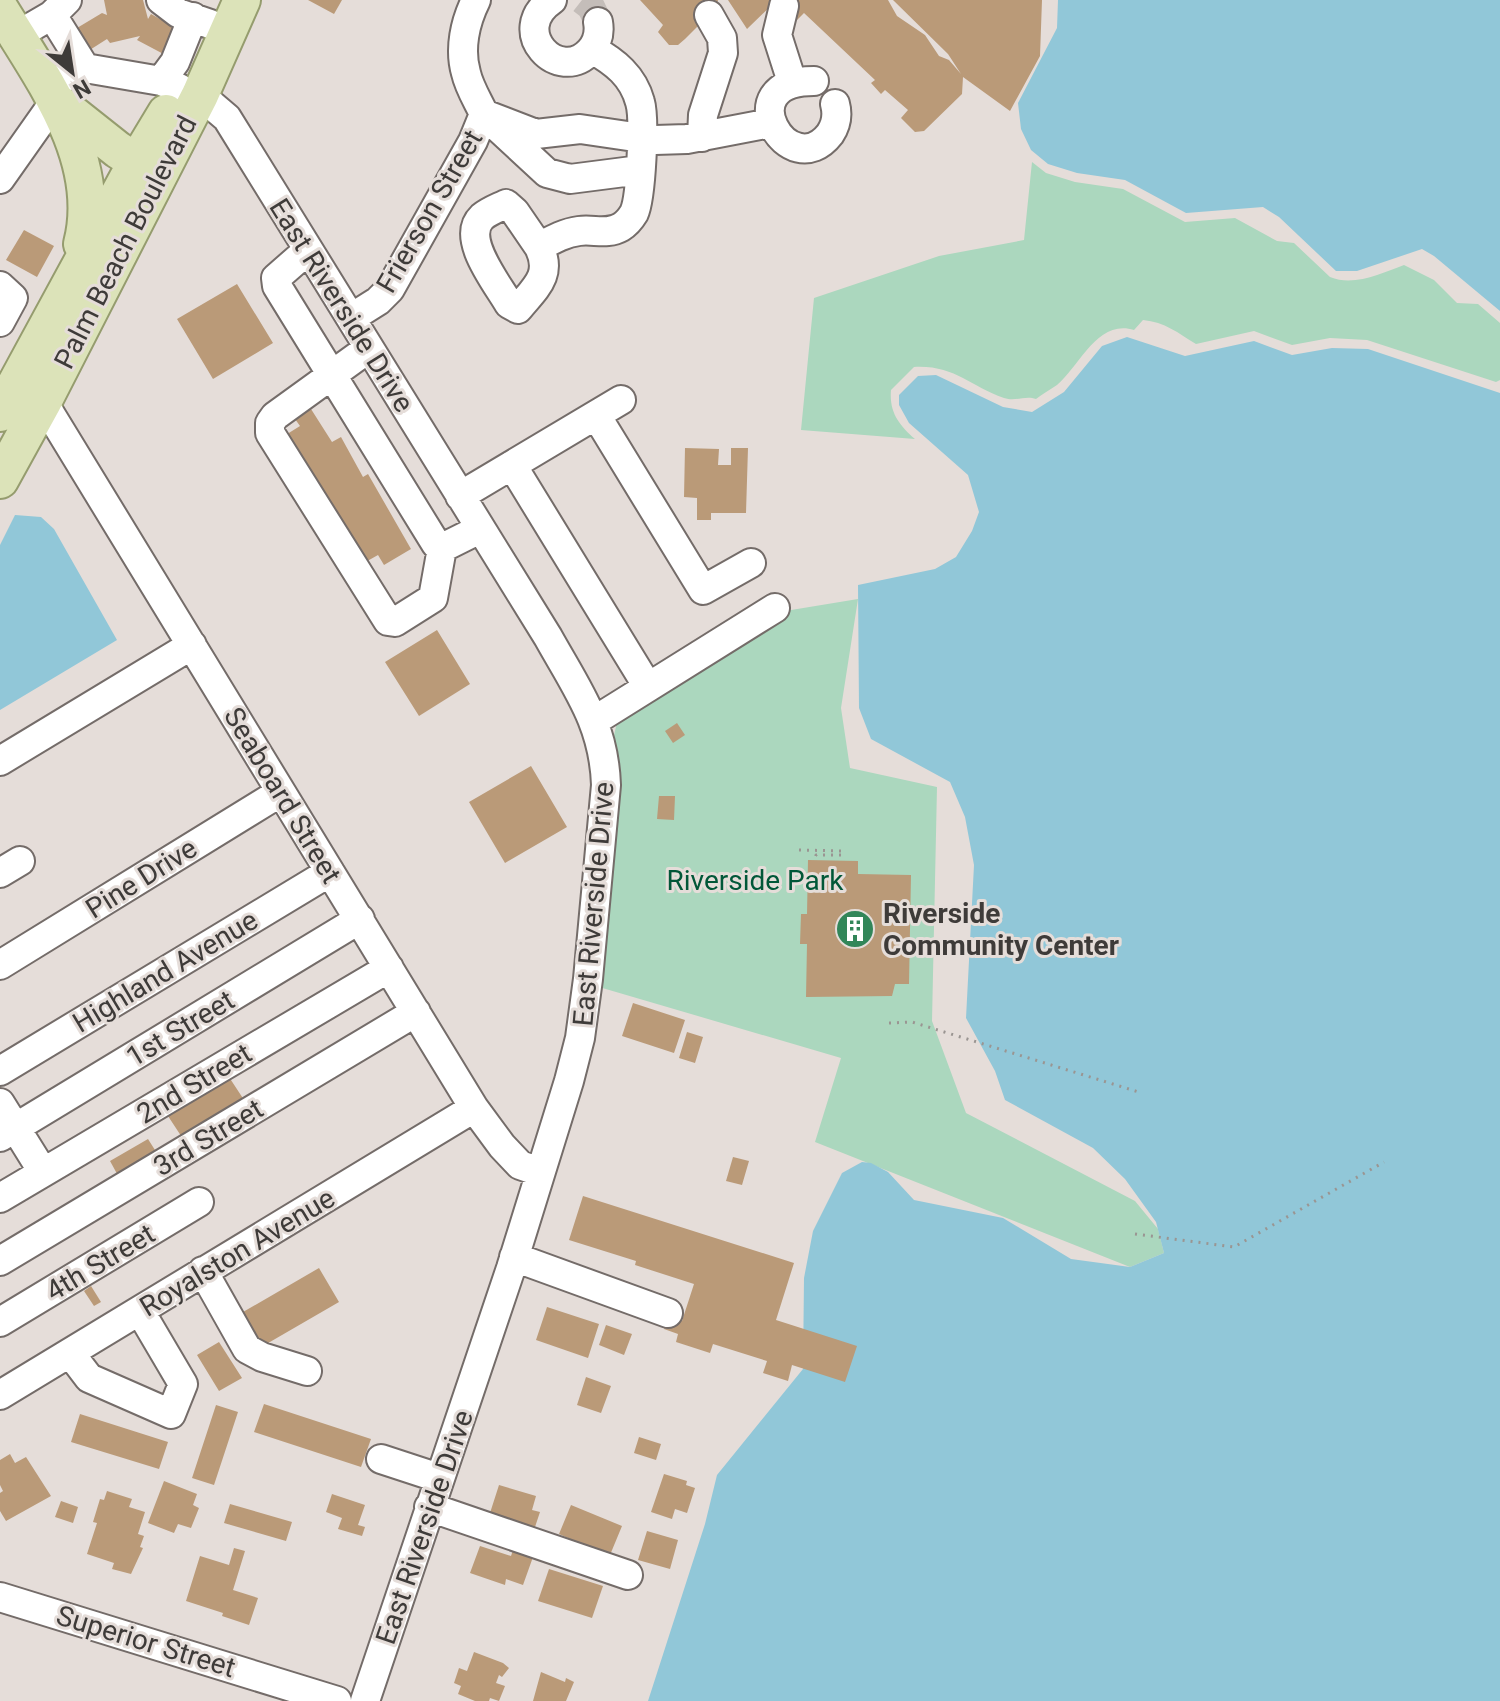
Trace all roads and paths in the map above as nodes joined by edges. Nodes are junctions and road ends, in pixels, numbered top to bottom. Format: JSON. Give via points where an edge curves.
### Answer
{"nodes":[{"id":1,"x":161,"y":0,"type":"edge"},
{"id":2,"x":242,"y":0,"type":"edge"},
{"id":3,"x":476,"y":0,"type":"edge"},
{"id":4,"x":552,"y":0,"type":"edge"},
{"id":5,"x":784,"y":6,"type":"dead end"},
{"id":6,"x":60,"y":8,"type":"edge"},
{"id":7,"x":212,"y":14,"type":"edge"},
{"id":8,"x":709,"y":15,"type":"dead end"},
{"id":9,"x":8,"y":22,"type":"edge"},
{"id":10,"x":85,"y":68,"type":"junction"},
{"id":11,"x":180,"y":88,"type":"junction"},
{"id":12,"x":51,"y":93,"type":"junction"},
{"id":13,"x":835,"y":104,"type":"dead end"},
{"id":14,"x":484,"y":114,"type":"junction"},
{"id":15,"x":771,"y":123,"type":"junction"},
{"id":16,"x":702,"y":137,"type":"junction"},
{"id":17,"x":642,"y":138,"type":"junction"},
{"id":18,"x":147,"y":168,"type":"junction"},
{"id":19,"x":640,"y":170,"type":"junction"},
{"id":20,"x":0,"y":179,"type":"edge"},
{"id":21,"x":539,"y":247,"type":"dead end"},
{"id":22,"x":308,"y":250,"type":"junction"},
{"id":23,"x":71,"y":284,"type":"junction"},
{"id":24,"x":0,"y":286,"type":"edge"},
{"id":25,"x":351,"y":318,"type":"junction"},
{"id":26,"x":0,"y":322,"type":"edge"},
{"id":27,"x":369,"y":348,"type":"junction"},
{"id":28,"x":331,"y":374,"type":"junction"},
{"id":29,"x":14,"y":398,"type":"edge"},
{"id":30,"x":621,"y":400,"type":"dead end"},
{"id":31,"x":596,"y":415,"type":"junction"},
{"id":32,"x":512,"y":465,"type":"junction"},
{"id":33,"x":0,"y":480,"type":"edge"},
{"id":34,"x":460,"y":496,"type":"junction"},
{"id":35,"x":480,"y":529,"type":"junction"},
{"id":36,"x":442,"y":548,"type":"junction"},
{"id":37,"x":751,"y":563,"type":"dead end"},
{"id":38,"x":775,"y":608,"type":"dead end"},
{"id":39,"x":192,"y":645,"type":"junction"},
{"id":40,"x":648,"y":687,"type":"junction"},
{"id":41,"x":594,"y":721,"type":"junction"},
{"id":42,"x":0,"y":761,"type":"edge"},
{"id":43,"x":281,"y":792,"type":"junction"},
{"id":44,"x":799,"y":850,"type":"dead end"},
{"id":45,"x":816,"y":860,"type":"dead end"},
{"id":46,"x":330,"y":872,"type":"junction"},
{"id":47,"x":360,"y":919,"type":"junction"},
{"id":48,"x":0,"y":965,"type":"edge"},
{"id":49,"x":389,"y":968,"type":"junction"},
{"id":50,"x":416,"y":1012,"type":"junction"},
{"id":51,"x":889,"y":1023,"type":"dead end"},
{"id":52,"x":0,"y":1071,"type":"edge"},
{"id":53,"x":1142,"y":1093,"type":"dead end"},
{"id":54,"x":0,"y":1103,"type":"edge"},
{"id":55,"x":474,"y":1108,"type":"junction"},
{"id":56,"x":8,"y":1132,"type":"edge"},
{"id":57,"x":1384,"y":1162,"type":"dead end"},
{"id":58,"x":43,"y":1172,"type":"junction"},
{"id":59,"x":540,"y":1172,"type":"junction"},
{"id":60,"x":0,"y":1198,"type":"edge"},
{"id":61,"x":199,"y":1202,"type":"dead end"},
{"id":62,"x":1135,"y":1234,"type":"dead end"},
{"id":63,"x":514,"y":1257,"type":"junction"},
{"id":64,"x":0,"y":1261,"type":"edge"},
{"id":65,"x":203,"y":1271,"type":"junction"},
{"id":66,"x":140,"y":1311,"type":"junction"},
{"id":67,"x":668,"y":1313,"type":"dead end"},
{"id":68,"x":0,"y":1322,"type":"edge"},
{"id":69,"x":70,"y":1353,"type":"junction"},
{"id":70,"x":307,"y":1371,"type":"dead end"},
{"id":71,"x":0,"y":1395,"type":"edge"},
{"id":72,"x":381,"y":1459,"type":"dead end"},
{"id":73,"x":439,"y":1478,"type":"junction"},
{"id":74,"x":429,"y":1507,"type":"junction"},
{"id":75,"x":628,"y":1575,"type":"dead end"},
{"id":76,"x":0,"y":1597,"type":"edge"},
{"id":77,"x":337,"y":1701,"type":"edge"},
{"id":78,"x":365,"y":1701,"type":"edge"}],
"edges":[{"from":1,"to":7,"type":"street","via":[[178,13]]},
{"from":2,"to":11,"type":"main road","name":"Palm Beach Boulevard"},
{"from":3,"to":14,"type":"street","name":"Frierson Street","via":[[463,46],[466,74]]},
{"from":4,"to":17,"type":"street","via":[[535,18],[539,47],[569,62],[584,56],[595,35],[641,104]]},
{"from":5,"to":15,"type":"street","via":[[777,35],[803,81],[781,89],[774,98]]},
{"from":6,"to":9,"type":"street"},
{"from":6,"to":10,"type":"street"},
{"from":7,"to":11,"type":"main road"},
{"from":8,"to":16,"type":"street","via":[[722,38],[723,53],[703,115]]},
{"from":9,"to":12,"type":"main road"},
{"from":10,"to":11,"type":"street"},
{"from":10,"to":12,"type":"street"},
{"from":11,"to":18,"type":"main road","name":"Palm Beach Boulevard"},
{"from":11,"to":22,"type":"street","name":"East Riverside Drive","via":[[227,118]]},
{"from":12,"to":18,"type":"main road","via":[[96,134]]},
{"from":12,"to":20,"type":"street"},
{"from":12,"to":23,"type":"main road","via":[[88,194]]},
{"from":13,"to":15,"type":"street","via":[[831,133],[813,146],[790,145]]},
{"from":14,"to":17,"type":"street","via":[[536,134],[580,129]]},
{"from":14,"to":19,"type":"street","via":[[547,173],[570,179]]},
{"from":14,"to":25,"type":"street","name":"Frierson Street","via":[[390,289]]},
{"from":15,"to":16,"type":"street"},
{"from":16,"to":17,"type":"street"},
{"from":17,"to":19,"type":"street"},
{"from":18,"to":23,"type":"main road"},
{"from":18,"to":29,"type":"main road","name":"Palm Beach Boulevard"},
{"from":19,"to":21,"type":"street","via":[[633,217],[620,228],[583,230]]},
{"from":22,"to":25,"type":"street","name":"East Riverside Drive"},
{"from":22,"to":28,"type":"street","via":[[276,278],[277,286]]},
{"from":23,"to":29,"type":"main road","name":"Palm Beach Boulevard"},
{"from":24,"to":26,"type":"street","via":[[13,298]]},
{"from":25,"to":27,"type":"street","name":"East Riverside Drive"},
{"from":27,"to":28,"type":"street"},
{"from":27,"to":34,"type":"street","name":"East Riverside Drive"},
{"from":28,"to":36,"type":"street"},
{"from":28,"to":36,"type":"street","via":[[275,416],[270,433],[388,621],[395,622],[433,598]]},
{"from":29,"to":33,"type":"main road","name":"Palm Beach Boulevard"},
{"from":29,"to":39,"type":"street","name":"Seaboard Street"},
{"from":30,"to":31,"type":"street"},
{"from":31,"to":32,"type":"street"},
{"from":31,"to":37,"type":"street","via":[[703,590]]},
{"from":32,"to":34,"type":"street"},
{"from":32,"to":40,"type":"street"},
{"from":34,"to":35,"type":"street","name":"East Riverside Drive"},
{"from":35,"to":36,"type":"street"},
{"from":35,"to":41,"type":"street","name":"East Riverside Drive"},
{"from":38,"to":40,"type":"street"},
{"from":39,"to":42,"type":"street"},
{"from":39,"to":43,"type":"street","name":"Seaboard Street"},
{"from":40,"to":41,"type":"street"},
{"from":41,"to":59,"type":"street","name":"East Riverside Drive","via":[[606,785],[588,979],[580,1038]]},
{"from":43,"to":46,"type":"street","name":"Seaboard Street"},
{"from":43,"to":48,"type":"street","name":"Pine Drive"},
{"from":44,"to":45,"type":"path","via":[[842,851],[816,855]]},
{"from":46,"to":47,"type":"street","name":"Seaboard Street"},
{"from":46,"to":52,"type":"street","name":"Highland Avenue"},
{"from":47,"to":49,"type":"street","name":"Seaboard Street"},
{"from":47,"to":56,"type":"street","name":"1st Street"},
{"from":49,"to":50,"type":"street","name":"Seaboard Street"},
{"from":49,"to":58,"type":"street","name":"2nd Street"},
{"from":50,"to":55,"type":"street","name":"Seaboard Street"},
{"from":50,"to":64,"type":"street","name":"3rd Street"},
{"from":51,"to":53,"type":"path","via":[[912,1022]]},
{"from":54,"to":56,"type":"street"},
{"from":55,"to":59,"type":"street","name":"Seaboard Street","via":[[520,1165]]},
{"from":55,"to":65,"type":"street","name":"Royalston Avenue"},
{"from":56,"to":58,"type":"street"},
{"from":57,"to":62,"type":"path","via":[[1234,1247]]},
{"from":58,"to":60,"type":"street","name":"2nd Street"},
{"from":59,"to":63,"type":"street","name":"East Riverside Drive"},
{"from":61,"to":68,"type":"street","name":"4th Street"},
{"from":63,"to":67,"type":"street"},
{"from":63,"to":73,"type":"street","name":"East Riverside Drive"},
{"from":65,"to":66,"type":"street","name":"Royalston Avenue"},
{"from":65,"to":70,"type":"street","via":[[247,1349]]},
{"from":66,"to":69,"type":"street","name":"Royalston Avenue"},
{"from":66,"to":69,"type":"street","via":[[183,1384],[171,1414],[89,1378]]},
{"from":69,"to":71,"type":"street","name":"Royalston Avenue"},
{"from":72,"to":73,"type":"street"},
{"from":73,"to":74,"type":"street","name":"East Riverside Drive"},
{"from":74,"to":75,"type":"street"},
{"from":74,"to":78,"type":"street","name":"East Riverside Drive"},
{"from":76,"to":77,"type":"street","name":"Superior Street"}]}
